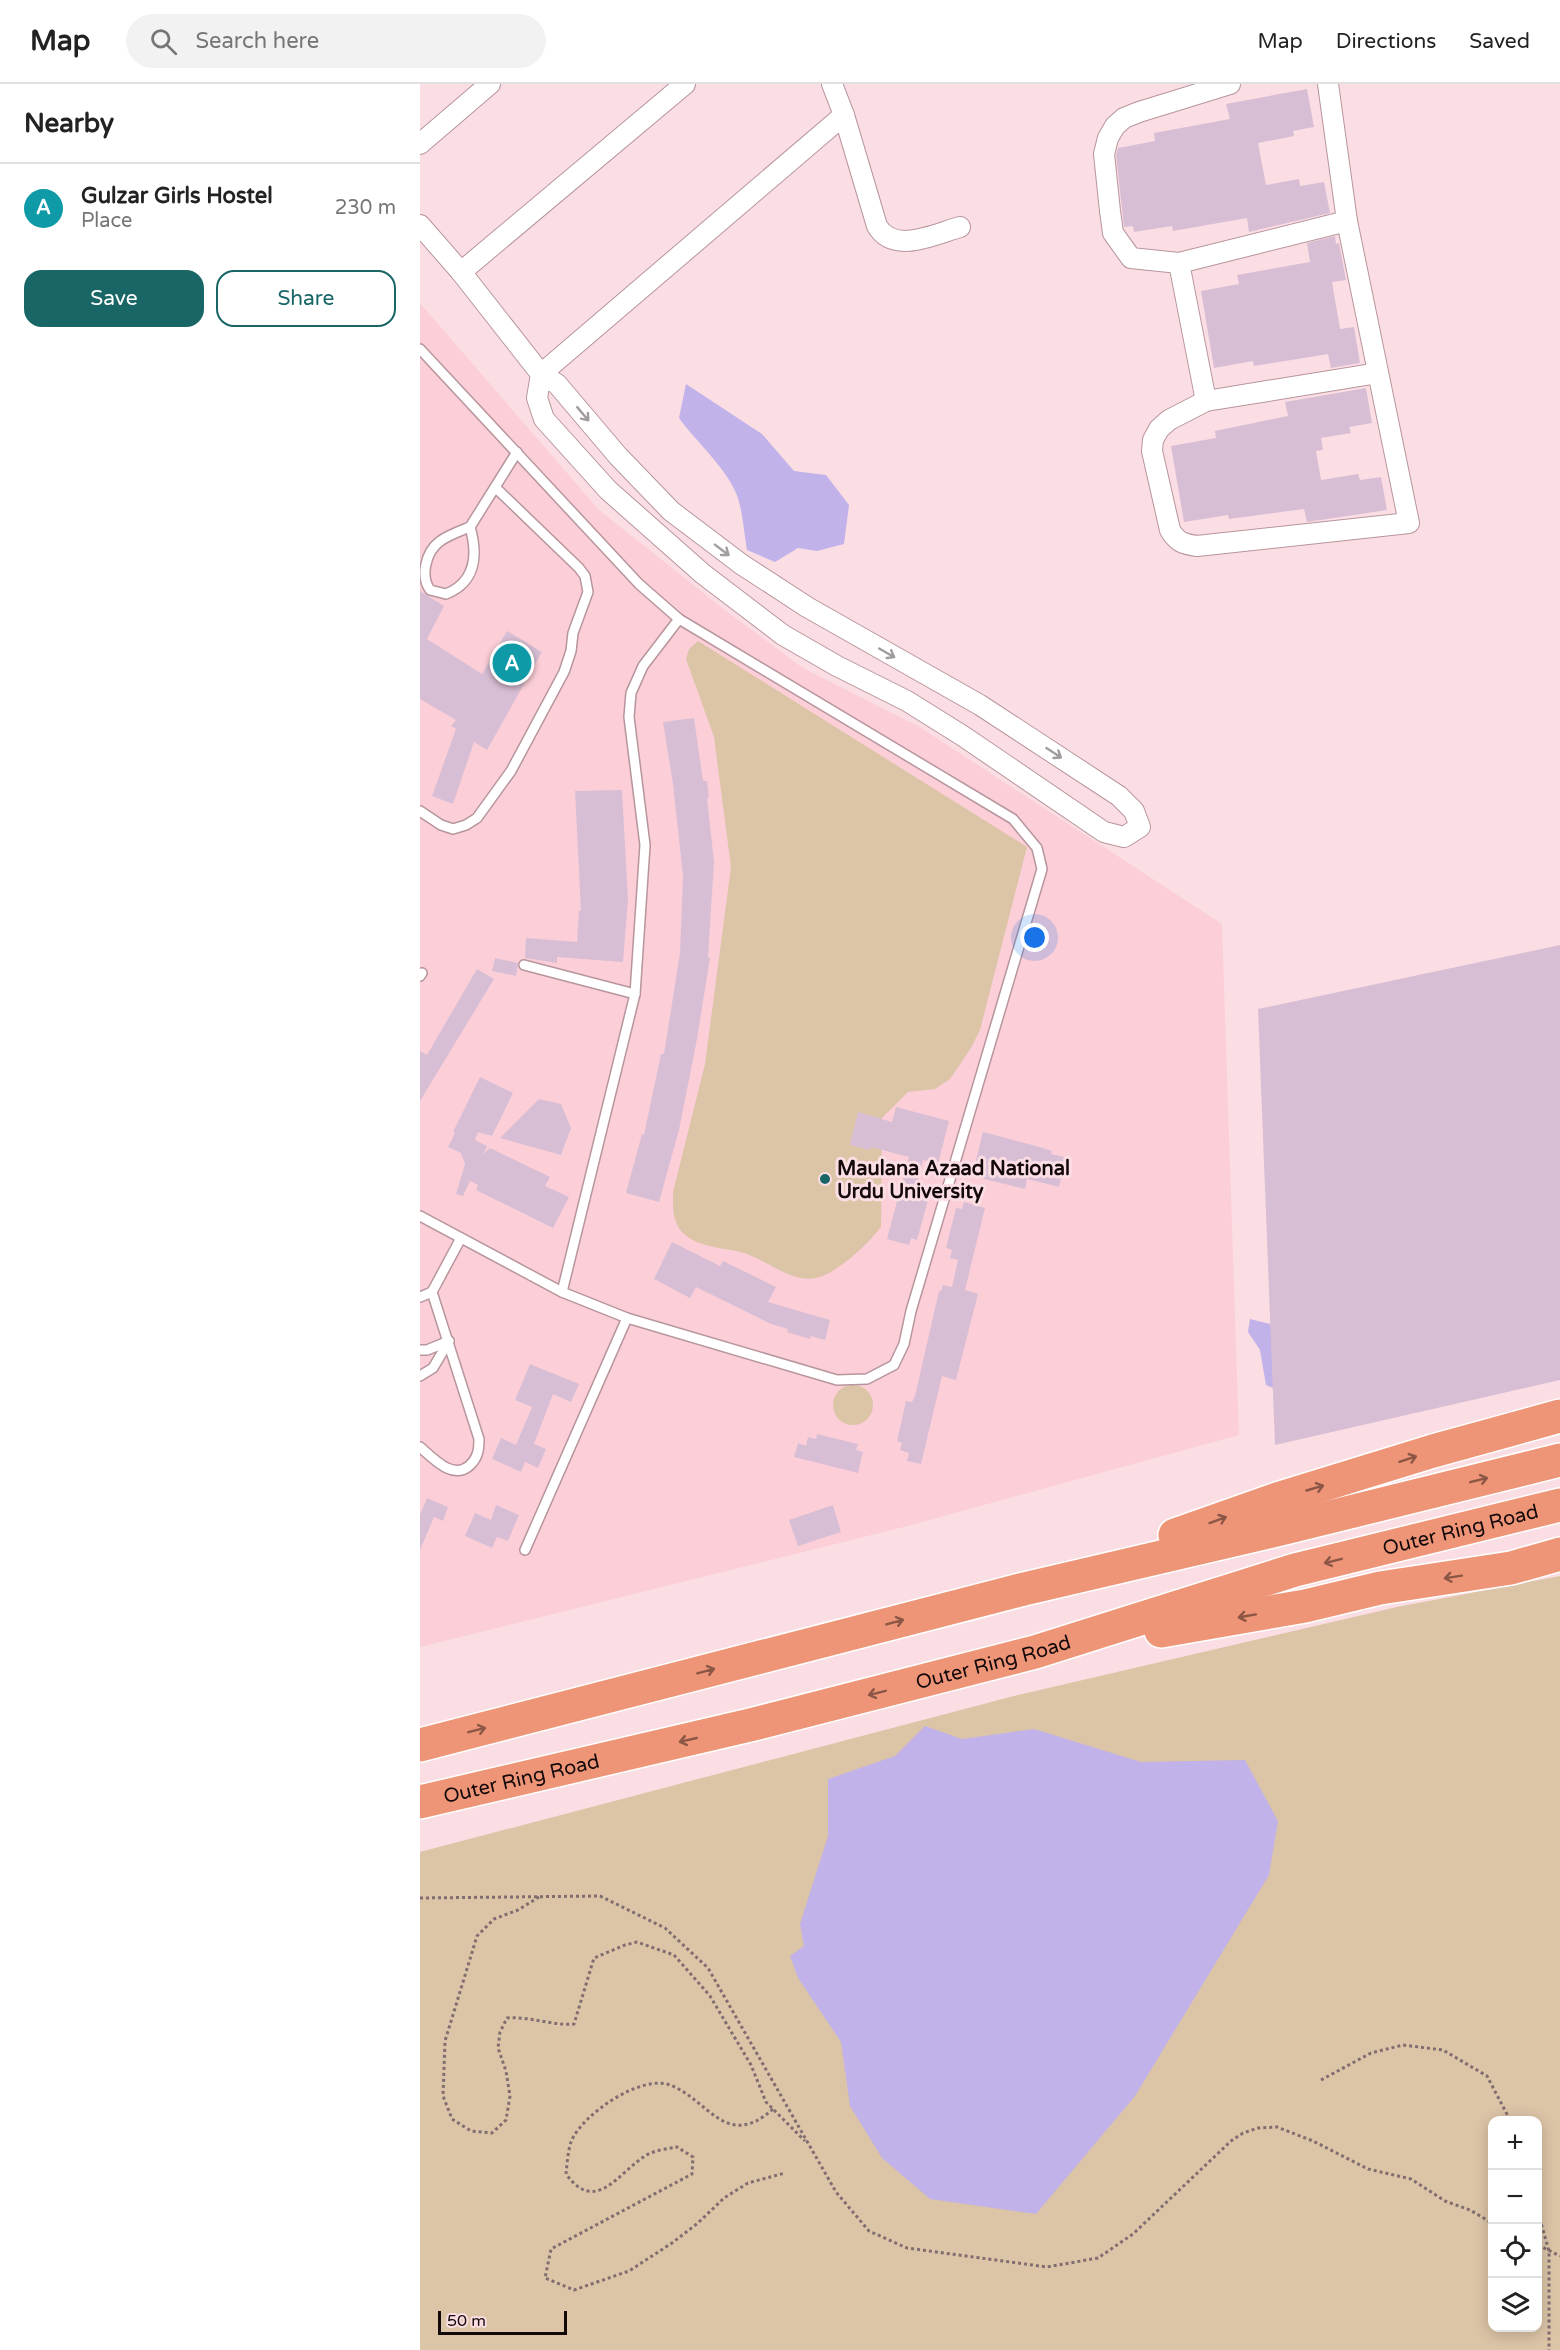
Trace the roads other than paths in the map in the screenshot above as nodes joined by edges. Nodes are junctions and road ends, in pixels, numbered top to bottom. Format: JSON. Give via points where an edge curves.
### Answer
{"nodes":[{"id":1,"x":490,"y":84,"type":"edge"},
{"id":2,"x":685,"y":84,"type":"edge"},
{"id":3,"x":832,"y":84,"type":"edge"},
{"id":4,"x":1230,"y":84,"type":"edge"},
{"id":5,"x":1328,"y":84,"type":"edge"},
{"id":6,"x":1193,"y":90,"type":"edge"},
{"id":7,"x":844,"y":115,"type":"junction"},
{"id":8,"x":420,"y":144,"type":"edge"},
{"id":9,"x":1347,"y":221,"type":"junction"},
{"id":10,"x":420,"y":225,"type":"edge"},
{"id":11,"x":960,"y":227,"type":"dead end"},
{"id":12,"x":1179,"y":263,"type":"junction"},
{"id":13,"x":461,"y":272,"type":"junction"},
{"id":14,"x":420,"y":349,"type":"edge"},
{"id":15,"x":541,"y":374,"type":"junction"},
{"id":16,"x":1378,"y":374,"type":"junction"},
{"id":17,"x":1206,"y":401,"type":"junction"},
{"id":18,"x":517,"y":452,"type":"junction"},
{"id":19,"x":496,"y":488,"type":"junction"},
{"id":20,"x":470,"y":526,"type":"junction"},
{"id":21,"x":678,"y":619,"type":"junction"},
{"id":22,"x":420,"y":811,"type":"edge"},
{"id":23,"x":524,"y":965,"type":"dead end"},
{"id":24,"x":635,"y":994,"type":"junction"},
{"id":25,"x":420,"y":1216,"type":"edge"},
{"id":26,"x":461,"y":1238,"type":"junction"},
{"id":27,"x":432,"y":1292,"type":"junction"},
{"id":28,"x":562,"y":1292,"type":"junction"},
{"id":29,"x":420,"y":1297,"type":"edge"},
{"id":30,"x":627,"y":1318,"type":"junction"},
{"id":31,"x":449,"y":1341,"type":"junction"},
{"id":32,"x":420,"y":1350,"type":"edge"},
{"id":33,"x":420,"y":1376,"type":"edge"},
{"id":34,"x":1560,"y":1416,"type":"edge"},
{"id":35,"x":420,"y":1447,"type":"edge"},
{"id":36,"x":1560,"y":1460,"type":"edge"},
{"id":37,"x":1560,"y":1504,"type":"edge"},
{"id":38,"x":1281,"y":1514,"type":"junction"},
{"id":39,"x":525,"y":1550,"type":"dead end"},
{"id":40,"x":1560,"y":1554,"type":"edge"},
{"id":41,"x":1511,"y":1568,"type":"junction"},
{"id":42,"x":1560,"y":1569,"type":"edge"},
{"id":43,"x":1035,"y":1652,"type":"junction"},
{"id":44,"x":420,"y":1745,"type":"edge"},
{"id":45,"x":420,"y":1802,"type":"edge"}],
"edges":[{"from":1,"to":8,"type":"street"},
{"from":2,"to":13,"type":"street"},
{"from":3,"to":7,"type":"street"},
{"from":4,"to":6,"type":"street"},
{"from":5,"to":9,"type":"street"},
{"from":6,"to":12,"type":"street","via":[[1124,118],[1108,138],[1104,154],[1113,233],[1131,258]]},
{"from":7,"to":11,"type":"street","via":[[883,235],[904,242]]},
{"from":7,"to":15,"type":"street"},
{"from":9,"to":12,"type":"street"},
{"from":9,"to":16,"type":"street"},
{"from":10,"to":13,"type":"street"},
{"from":12,"to":17,"type":"street"},
{"from":13,"to":15,"type":"street"},
{"from":14,"to":18,"type":"lane"},
{"from":15,"to":15,"type":"street","one_way":true,"via":[[557,384],[671,511],[741,564],[807,607],[980,705],[1119,796],[1134,811],[1140,827],[1124,837],[1104,832],[907,701],[783,635],[702,574],[608,490],[544,419],[537,398]]},
{"from":16,"to":17,"type":"street"},
{"from":16,"to":17,"type":"street","via":[[1409,523],[1197,546],[1183,544],[1170,530],[1152,451],[1153,440],[1169,420]]},
{"from":18,"to":19,"type":"lane"},
{"from":18,"to":21,"type":"lane","via":[[639,584]]},
{"from":19,"to":20,"type":"lane"},
{"from":19,"to":22,"type":"lane","via":[[579,568],[588,592],[559,684],[511,771],[477,818],[453,829]]},
{"from":20,"to":20,"type":"lane","via":[[438,543],[431,553],[424,579],[430,590],[446,594],[470,577],[474,559]]},
{"from":21,"to":24,"type":"lane","via":[[643,666],[631,693],[629,717],[645,845]]},
{"from":21,"to":30,"type":"lane","via":[[1013,819],[1037,848],[1042,869],[904,1344],[894,1365],[867,1379],[837,1380]]},
{"from":23,"to":24,"type":"lane"},
{"from":24,"to":28,"type":"lane"},
{"from":25,"to":26,"type":"lane"},
{"from":26,"to":27,"type":"lane"},
{"from":26,"to":28,"type":"lane"},
{"from":27,"to":29,"type":"lane"},
{"from":27,"to":31,"type":"lane"},
{"from":28,"to":30,"type":"lane"},
{"from":30,"to":39,"type":"lane"},
{"from":31,"to":32,"type":"lane"},
{"from":31,"to":33,"type":"lane","via":[[433,1368]]},
{"from":31,"to":35,"type":"lane","via":[[479,1439],[479,1452],[465,1469],[454,1472]]},
{"from":38,"to":34,"type":"highway","one_way":true,"via":[[1353,1477]]},
{"from":38,"to":36,"type":"highway","one_way":true,"via":[[1361,1510]]},
{"from":37,"to":43,"type":"highway","name":"Outer Ring Road","one_way":true,"via":[[1295,1570]]},
{"from":44,"to":38,"type":"highway","one_way":true,"via":[[1024,1589]]},
{"from":40,"to":41,"type":"highway"},
{"from":41,"to":42,"type":"highway"},
{"from":41,"to":43,"type":"highway","one_way":true,"via":[[1380,1588],[1305,1606]]},
{"from":43,"to":45,"type":"highway","name":"Outer Ring Road","one_way":true,"via":[[750,1725]]}]}
